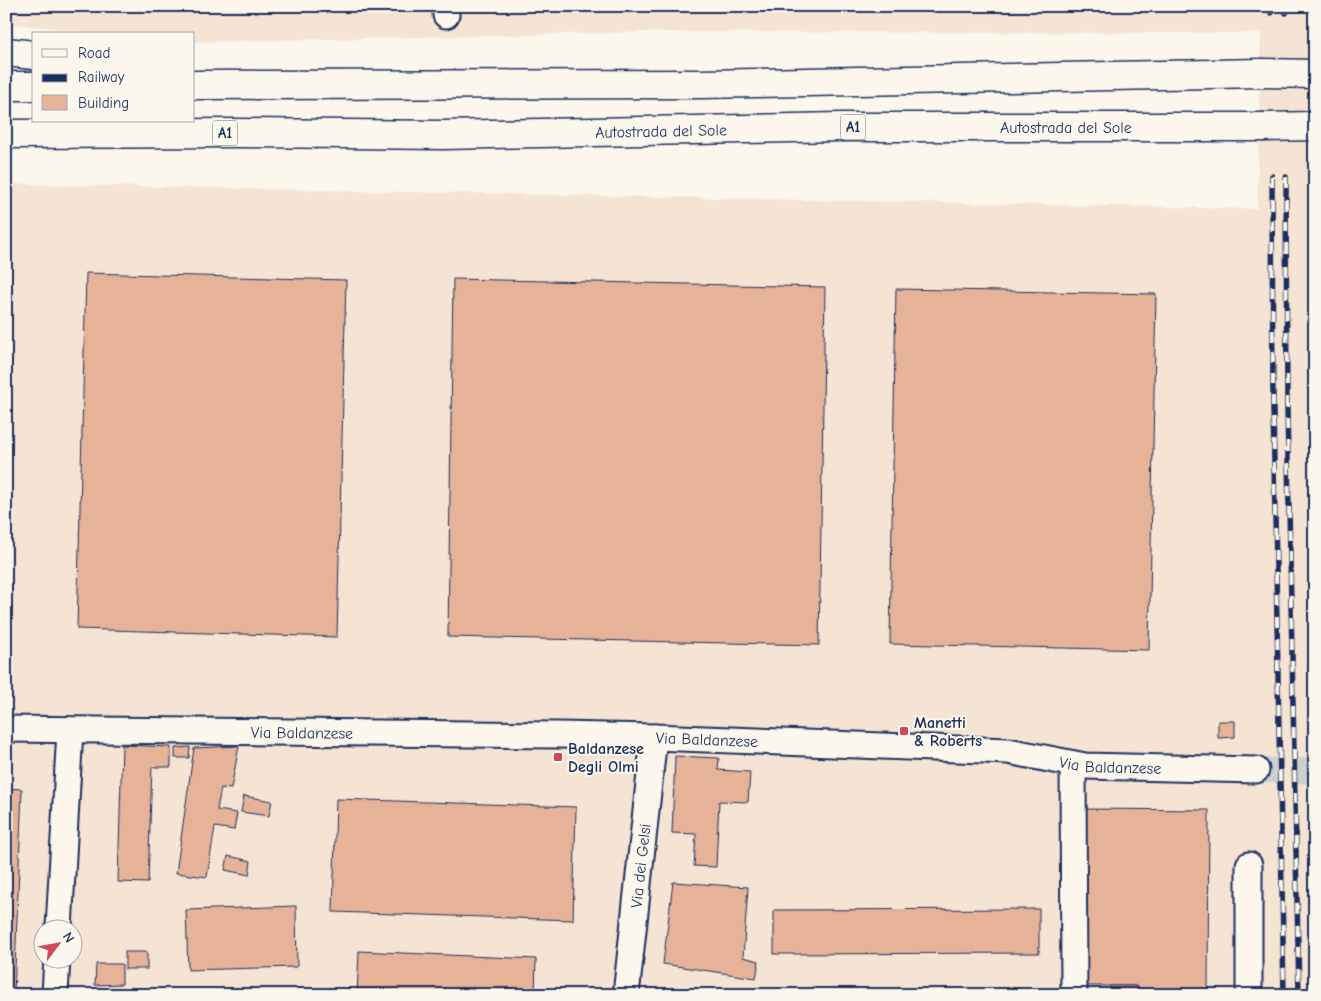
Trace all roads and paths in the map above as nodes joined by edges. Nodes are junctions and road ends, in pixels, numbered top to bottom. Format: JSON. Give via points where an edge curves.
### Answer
{"nodes":[{"id":1,"x":6,"y":52,"type":"edge"},
{"id":2,"x":32,"y":55,"type":"edge"},
{"id":3,"x":1315,"y":74,"type":"edge"},
{"id":4,"x":6,"y":86,"type":"edge"},
{"id":5,"x":32,"y":86,"type":"edge"},
{"id":6,"x":195,"y":86,"type":"edge"},
{"id":7,"x":1315,"y":126,"type":"edge"},
{"id":8,"x":6,"y":134,"type":"edge"},
{"id":9,"x":6,"y":729,"type":"edge"},
{"id":10,"x":70,"y":730,"type":"junction"},
{"id":11,"x":654,"y":737,"type":"junction"},
{"id":12,"x":1073,"y":764,"type":"junction"},
{"id":13,"x":1256,"y":770,"type":"tunnel mouth"},
{"id":14,"x":1249,"y":865,"type":"dead end"},
{"id":15,"x":60,"y":918,"type":"edge"},
{"id":16,"x":56,"y":968,"type":"edge"},
{"id":17,"x":55,"y":995,"type":"edge"},
{"id":18,"x":626,"y":995,"type":"edge"},
{"id":19,"x":1074,"y":995,"type":"edge"},
{"id":20,"x":1250,"y":995,"type":"edge"}],
"edges":[{"from":1,"to":2,"type":"highway"},
{"from":3,"to":6,"type":"highway","bridge":true,"via":[[701,84]]},
{"from":4,"to":5,"type":"highway"},
{"from":7,"to":8,"type":"highway","name":"Autostrada del Sole","number":"A1","bridge":true,"via":[[841,127],[443,135]]},
{"from":9,"to":10,"type":"street","name":"Via Baldanzese"},
{"from":10,"to":11,"type":"street","name":"Via Baldanzese"},
{"from":10,"to":15,"type":"street"},
{"from":11,"to":12,"type":"street","name":"Via Baldanzese","via":[[1008,751]]},
{"from":11,"to":18,"type":"street","name":"Via dei Gelsi"},
{"from":12,"to":13,"type":"street","name":"Via Baldanzese"},
{"from":12,"to":19,"type":"street"},
{"from":14,"to":20,"type":"street"},
{"from":16,"to":17,"type":"street"}]}
